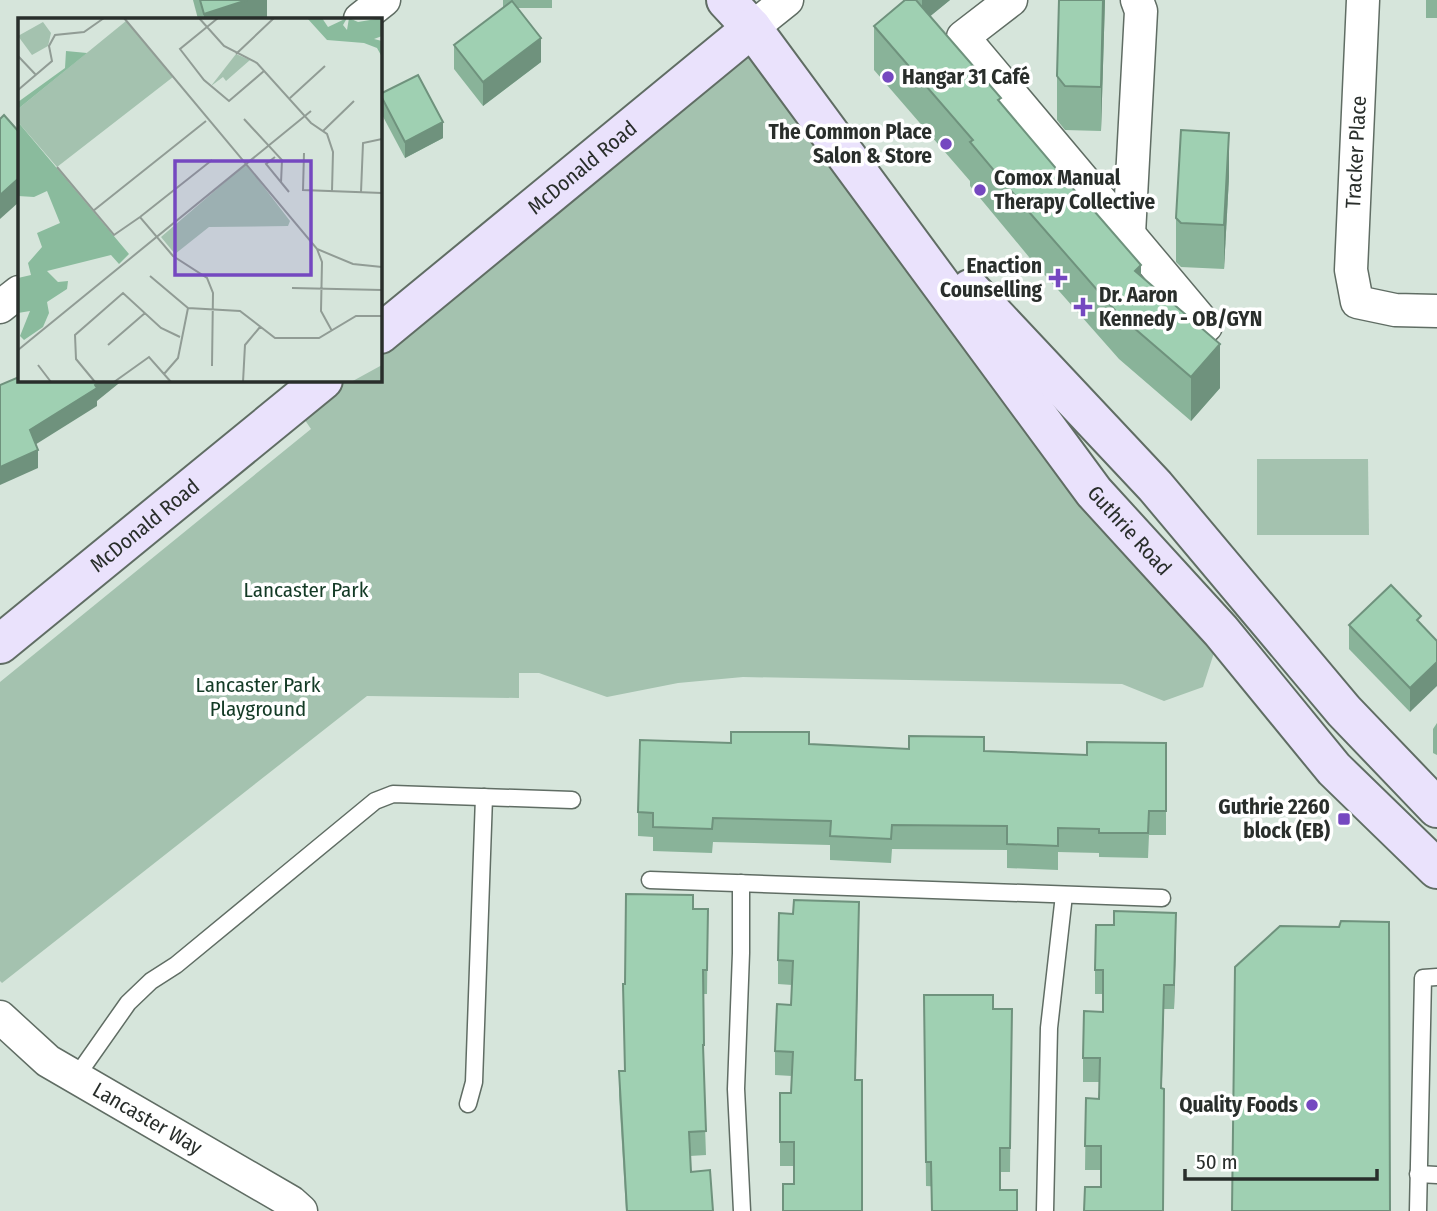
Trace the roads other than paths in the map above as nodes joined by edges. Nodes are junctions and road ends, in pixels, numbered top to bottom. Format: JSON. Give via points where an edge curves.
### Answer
{"nodes":[{"id":1,"x":384,"y":0,"type":"edge"},
{"id":2,"x":726,"y":0,"type":"edge"},
{"id":3,"x":787,"y":0,"type":"edge"},
{"id":4,"x":1011,"y":0,"type":"edge"},
{"id":5,"x":1137,"y":0,"type":"edge"},
{"id":6,"x":1363,"y":0,"type":"edge"},
{"id":7,"x":361,"y":18,"type":"edge"},
{"id":8,"x":752,"y":29,"type":"junction"},
{"id":9,"x":853,"y":165,"type":"junction"},
{"id":10,"x":1129,"y":234,"type":"junction"},
{"id":11,"x":18,"y":293,"type":"edge"},
{"id":12,"x":0,"y":307,"type":"edge"},
{"id":13,"x":1437,"y":311,"type":"edge"},
{"id":14,"x":1206,"y":326,"type":"dead end"},
{"id":15,"x":382,"y":332,"type":"edge"},
{"id":16,"x":321,"y":382,"type":"edge"},
{"id":17,"x":0,"y":644,"type":"edge"},
{"id":18,"x":484,"y":797,"type":"junction"},
{"id":19,"x":572,"y":800,"type":"dead end"},
{"id":20,"x":1437,"y":808,"type":"edge"},
{"id":21,"x":1437,"y":869,"type":"edge"},
{"id":22,"x":650,"y":880,"type":"dead end"},
{"id":23,"x":741,"y":883,"type":"junction"},
{"id":24,"x":1064,"y":895,"type":"junction"},
{"id":25,"x":1162,"y":898,"type":"dead end"},
{"id":26,"x":1437,"y":977,"type":"edge"},
{"id":27,"x":0,"y":1017,"type":"edge"},
{"id":28,"x":76,"y":1077,"type":"junction"},
{"id":29,"x":468,"y":1104,"type":"dead end"},
{"id":30,"x":1419,"y":1174,"type":"junction"},
{"id":31,"x":1437,"y":1175,"type":"edge"},
{"id":32,"x":301,"y":1211,"type":"edge"},
{"id":33,"x":742,"y":1211,"type":"edge"},
{"id":34,"x":1045,"y":1211,"type":"edge"},
{"id":35,"x":1418,"y":1211,"type":"edge"}],
"edges":[{"from":1,"to":7,"type":"street"},
{"from":2,"to":8,"type":"main road","name":"Guthrie Road"},
{"from":3,"to":8,"type":"street","name":"McDonald Road"},
{"from":4,"to":10,"type":"street","via":[[963,37]]},
{"from":5,"to":10,"type":"street","via":[[1141,11]]},
{"from":6,"to":13,"type":"street","name":"Tracker Place","via":[[1351,270],[1357,302],[1395,310]]},
{"from":8,"to":9,"type":"main road","name":"Guthrie Road"},
{"from":8,"to":15,"type":"main road","name":"McDonald Road"},
{"from":9,"to":20,"type":"main road","name":"Guthrie Road","via":[[1155,486],[1343,711]]},
{"from":9,"to":21,"type":"main road","name":"Guthrie Road","via":[[1094,492],[1221,631],[1334,769]]},
{"from":10,"to":14,"type":"street"},
{"from":11,"to":12,"type":"street"},
{"from":16,"to":17,"type":"main road","name":"McDonald Road"},
{"from":18,"to":19,"type":"lane"},
{"from":18,"to":28,"type":"lane","via":[[393,794],[375,802],[151,981],[128,1003]]},
{"from":18,"to":29,"type":"lane","via":[[474,1082]]},
{"from":22,"to":23,"type":"lane"},
{"from":23,"to":24,"type":"lane"},
{"from":23,"to":33,"type":"lane","via":[[736,1089]]},
{"from":24,"to":25,"type":"lane"},
{"from":24,"to":34,"type":"lane","via":[[1049,1028]]},
{"from":26,"to":30,"type":"lane","via":[[1423,978]]},
{"from":27,"to":28,"type":"street","name":"Lancaster Way","via":[[48,1061]]},
{"from":28,"to":32,"type":"street","name":"Lancaster Way"},
{"from":30,"to":31,"type":"lane"},
{"from":30,"to":35,"type":"lane"}]}
